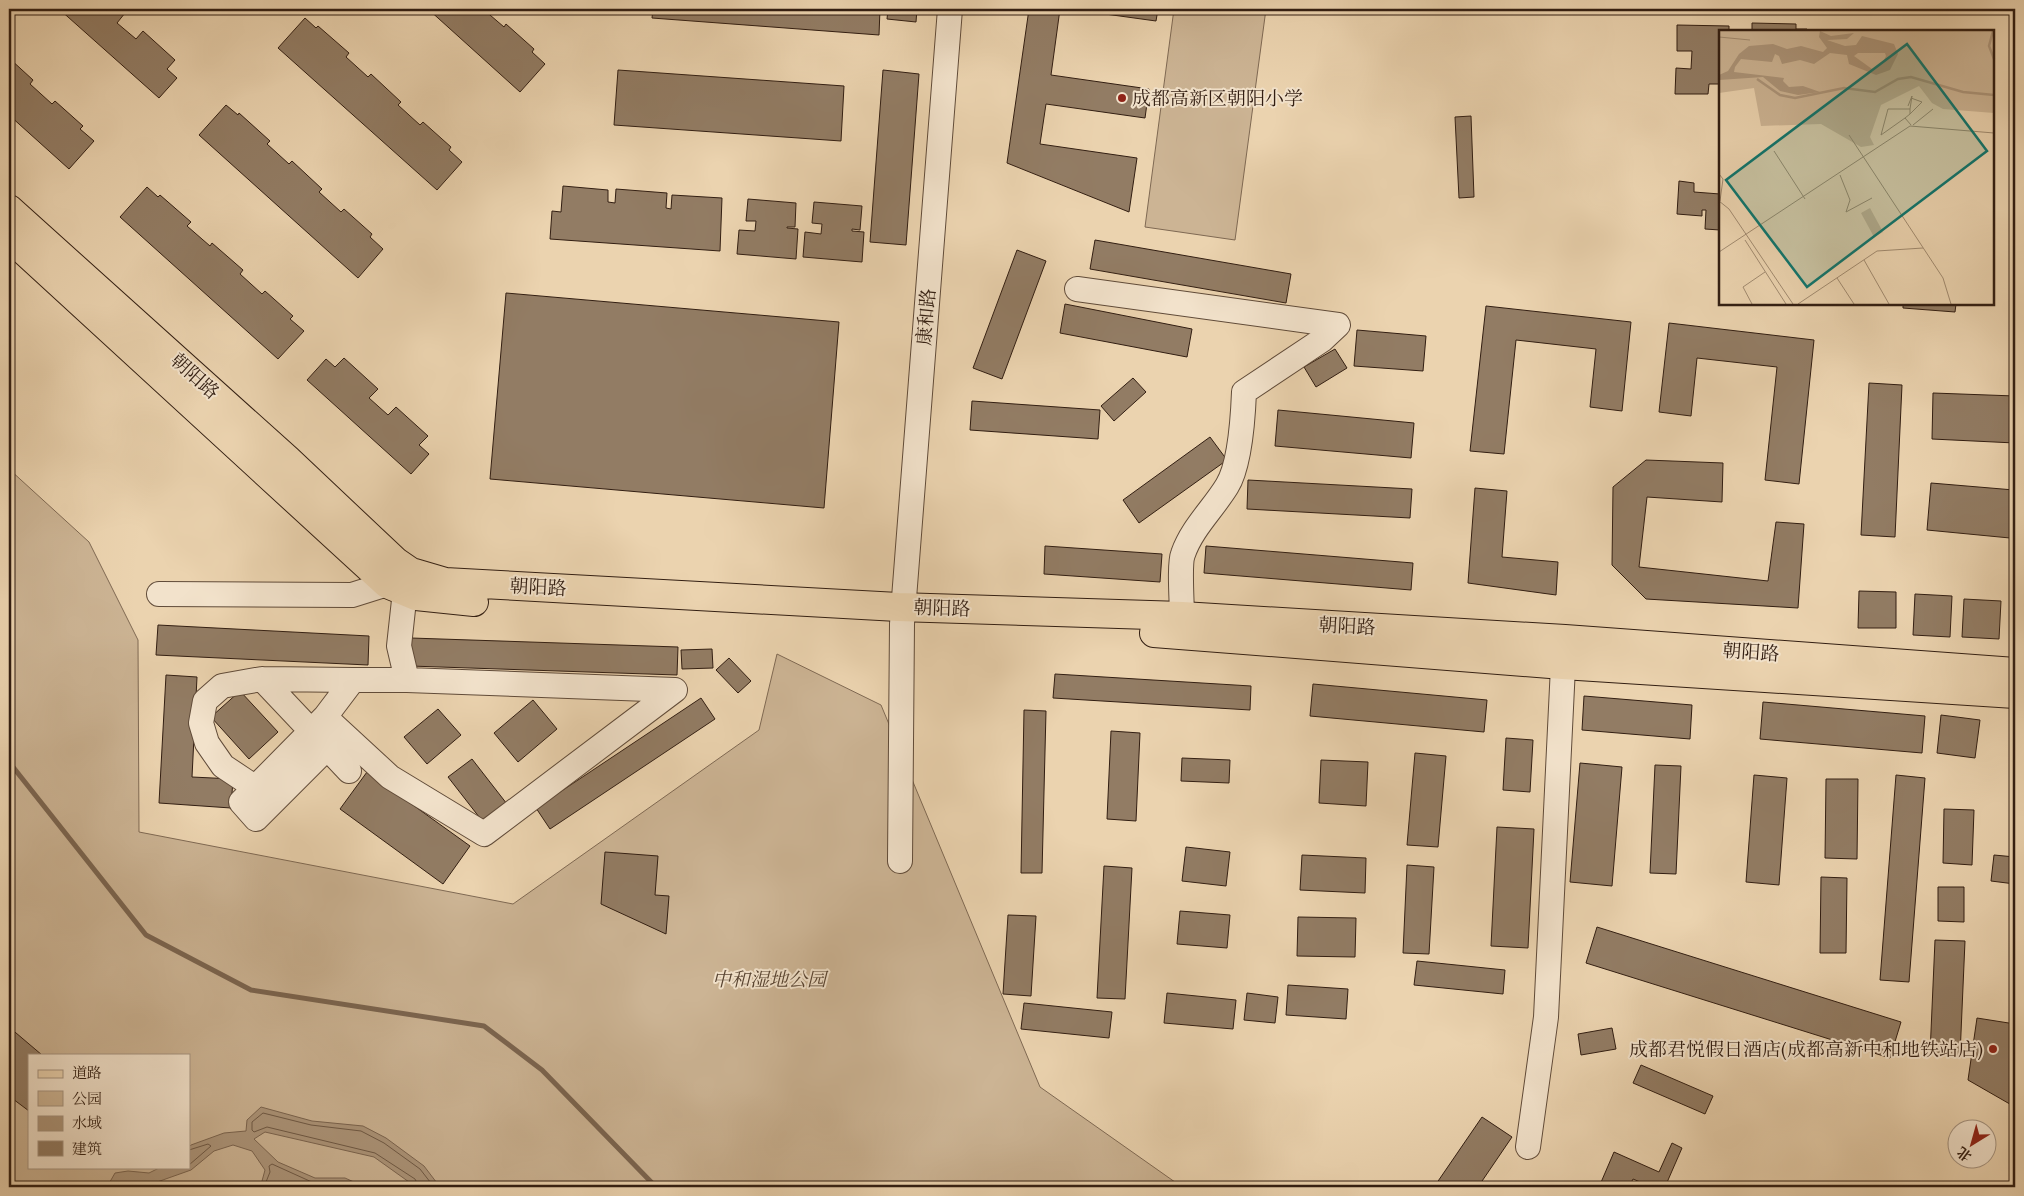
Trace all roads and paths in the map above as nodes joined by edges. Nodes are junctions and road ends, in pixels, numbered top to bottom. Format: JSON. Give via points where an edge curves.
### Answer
{"nodes":[{"id":1,"x":950,"y":9,"type":"edge"},
{"id":2,"x":9,"y":208,"type":"edge"},
{"id":3,"x":9,"y":237,"type":"edge"},
{"id":4,"x":1077,"y":289,"type":"dead end"},
{"id":5,"x":396,"y":588,"type":"junction"},
{"id":6,"x":159,"y":594,"type":"dead end"},
{"id":7,"x":902,"y":616,"type":"junction"},
{"id":8,"x":1182,"y":616,"type":"junction"},
{"id":9,"x":1564,"y":652,"type":"junction"},
{"id":10,"x":2015,"y":672,"type":"edge"},
{"id":11,"x":262,"y":679,"type":"junction"},
{"id":12,"x":353,"y":680,"type":"junction"},
{"id":13,"x":407,"y":680,"type":"junction"},
{"id":14,"x":2015,"y":694,"type":"edge"},
{"id":15,"x":321,"y":732,"type":"junction"},
{"id":16,"x":350,"y":771,"type":"dead end"},
{"id":17,"x":900,"y":861,"type":"dead end"},
{"id":18,"x":1528,"y":1147,"type":"dead end"}],
"edges":[{"from":1,"to":7,"type":"street","name":"康和路"},
{"from":2,"to":7,"type":"main road","name":"朝阳路","via":[[395,561],[411,572],[446,582]]},
{"from":3,"to":5,"type":"main road"},
{"from":4,"to":8,"type":"street","via":[[1338,325],[1322,340],[1244,392],[1237,456],[1228,485],[1201,520],[1182,555]]},
{"from":5,"to":6,"type":"street","via":[[352,595]]},
{"from":5,"to":7,"type":"main road","name":"朝阳路","via":[[416,596],[452,601]]},
{"from":5,"to":13,"type":"street","via":[[399,646]]},
{"from":7,"to":8,"type":"main road","name":"朝阳路"},
{"from":7,"to":9,"type":"main road","name":"朝阳路","via":[[1172,634]]},
{"from":7,"to":17,"type":"street","name":"康和路"},
{"from":8,"to":9,"type":"main road","name":"朝阳路"},
{"from":9,"to":10,"type":"main road","name":"朝阳路"},
{"from":9,"to":14,"type":"main road","name":"朝阳路"},
{"from":9,"to":18,"type":"street","via":[[1546,1017]]},
{"from":11,"to":12,"type":"street"},
{"from":11,"to":15,"type":"street"},
{"from":11,"to":15,"type":"street","via":[[222,686],[205,701],[201,723],[207,743],[223,766],[256,788]]},
{"from":12,"to":13,"type":"street"},
{"from":12,"to":15,"type":"street"},
{"from":13,"to":15,"type":"street","via":[[675,690],[484,834]]},
{"from":15,"to":16,"type":"street"}]}
